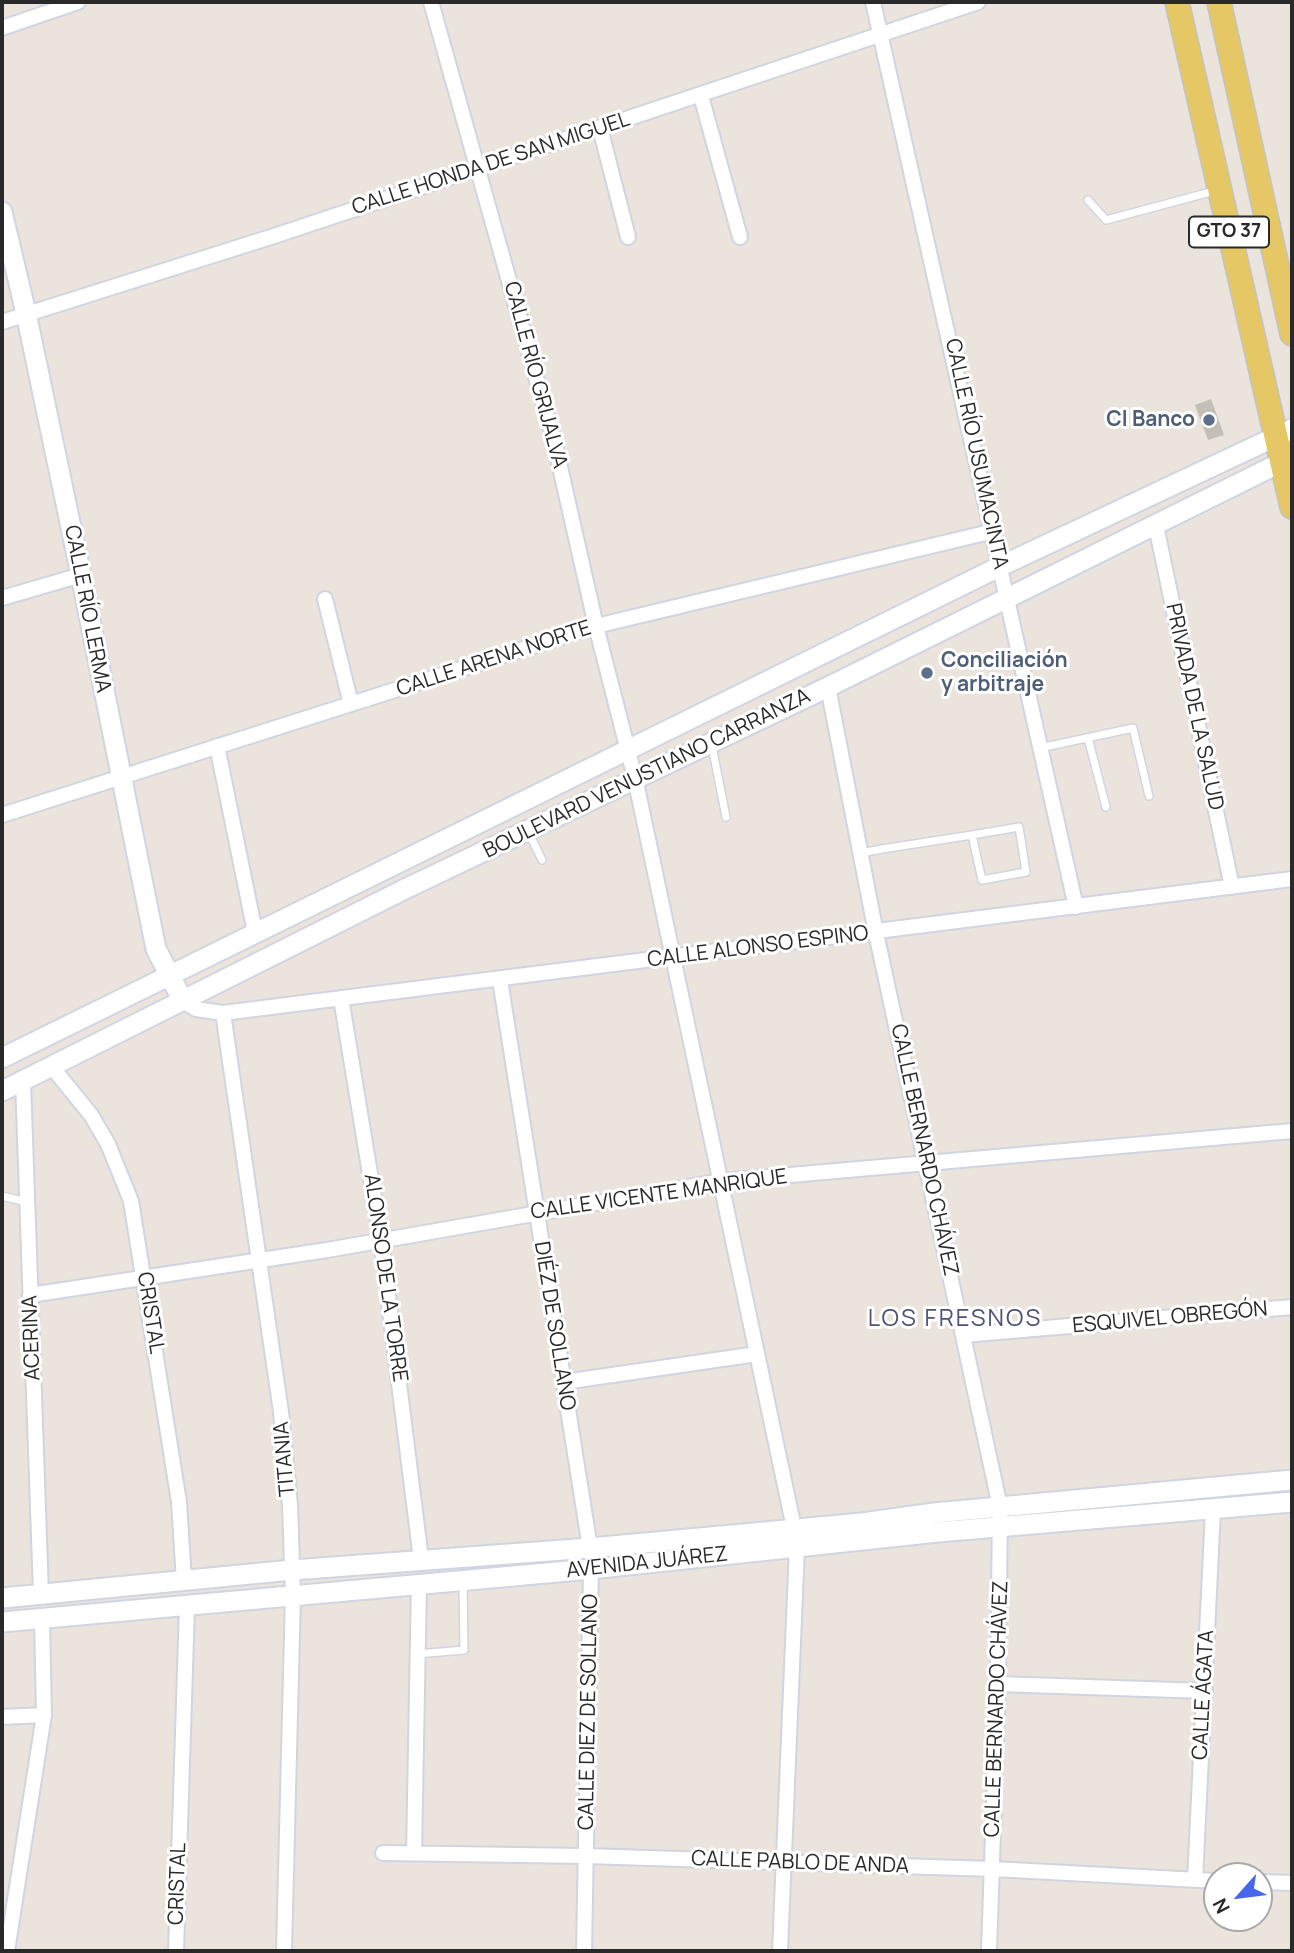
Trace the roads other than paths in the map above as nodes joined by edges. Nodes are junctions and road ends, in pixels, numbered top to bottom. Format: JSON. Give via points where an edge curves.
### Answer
{"nodes":[{"id":1,"x":78,"y":2,"type":"edge"},
{"id":2,"x":431,"y":2,"type":"edge"},
{"id":3,"x":873,"y":2,"type":"edge"},
{"id":4,"x":978,"y":2,"type":"edge"},
{"id":5,"x":1177,"y":2,"type":"edge"},
{"id":6,"x":1219,"y":2,"type":"edge"},
{"id":7,"x":2,"y":28,"type":"edge"},
{"id":8,"x":881,"y":33,"type":"junction"},
{"id":9,"x":701,"y":96,"type":"junction"},
{"id":10,"x":600,"y":128,"type":"junction"},
{"id":11,"x":478,"y":167,"type":"junction"},
{"id":12,"x":1220,"y":190,"type":"junction"},
{"id":13,"x":1088,"y":200,"type":"dead end"},
{"id":14,"x":2,"y":212,"type":"edge"},
{"id":15,"x":628,"y":237,"type":"dead end"},
{"id":16,"x":740,"y":237,"type":"dead end"},
{"id":17,"x":1290,"y":310,"type":"edge"},
{"id":18,"x":26,"y":313,"type":"junction"},
{"id":19,"x":2,"y":321,"type":"edge"},
{"id":20,"x":1292,"y":334,"type":"edge"},
{"id":21,"x":1284,"y":433,"type":"edge"},
{"id":22,"x":1287,"y":460,"type":"edge"},
{"id":23,"x":1292,"y":507,"type":"edge"},
{"id":24,"x":1156,"y":526,"type":"junction"},
{"id":25,"x":994,"y":531,"type":"junction"},
{"id":26,"x":1001,"y":566,"type":"junction"},
{"id":27,"x":81,"y":575,"type":"junction"},
{"id":28,"x":1007,"y":597,"type":"junction"},
{"id":29,"x":2,"y":598,"type":"edge"},
{"id":30,"x":325,"y":599,"type":"dead end"},
{"id":31,"x":596,"y":626,"type":"junction"},
{"id":32,"x":828,"y":687,"type":"junction"},
{"id":33,"x":351,"y":704,"type":"junction"},
{"id":34,"x":1088,"y":738,"type":"junction"},
{"id":35,"x":711,"y":743,"type":"junction"},
{"id":36,"x":217,"y":746,"type":"junction"},
{"id":37,"x":1040,"y":748,"type":"junction"},
{"id":38,"x":628,"y":751,"type":"junction"},
{"id":39,"x":120,"y":776,"type":"junction"},
{"id":40,"x":635,"y":778,"type":"junction"},
{"id":41,"x":1149,"y":796,"type":"dead end"},
{"id":42,"x":1106,"y":807,"type":"dead end"},
{"id":43,"x":2,"y":815,"type":"edge"},
{"id":44,"x":726,"y":817,"type":"dead end"},
{"id":45,"x":528,"y":831,"type":"junction"},
{"id":46,"x":972,"y":835,"type":"junction"},
{"id":47,"x":860,"y":853,"type":"junction"},
{"id":48,"x":542,"y":860,"type":"dead end"},
{"id":49,"x":1292,"y":879,"type":"edge"},
{"id":50,"x":1232,"y":887,"type":"junction"},
{"id":51,"x":1076,"y":907,"type":"junction"},
{"id":52,"x":255,"y":932,"type":"junction"},
{"id":53,"x":876,"y":933,"type":"junction"},
{"id":54,"x":674,"y":957,"type":"junction"},
{"id":55,"x":168,"y":975,"type":"junction"},
{"id":56,"x":500,"y":980,"type":"junction"},
{"id":57,"x":341,"y":998,"type":"junction"},
{"id":58,"x":183,"y":1001,"type":"junction"},
{"id":59,"x":223,"y":1013,"type":"junction"},
{"id":60,"x":2,"y":1058,"type":"edge"},
{"id":61,"x":52,"y":1067,"type":"junction"},
{"id":62,"x":23,"y":1081,"type":"junction"},
{"id":63,"x":2,"y":1091,"type":"edge"},
{"id":64,"x":1292,"y":1130,"type":"edge"},
{"id":65,"x":926,"y":1162,"type":"junction"},
{"id":66,"x":722,"y":1181,"type":"junction"},
{"id":67,"x":2,"y":1196,"type":"edge"},
{"id":68,"x":27,"y":1202,"type":"junction"},
{"id":69,"x":536,"y":1213,"type":"junction"},
{"id":70,"x":381,"y":1240,"type":"junction"},
{"id":71,"x":259,"y":1259,"type":"junction"},
{"id":72,"x":145,"y":1276,"type":"junction"},
{"id":73,"x":30,"y":1295,"type":"junction"},
{"id":74,"x":1292,"y":1307,"type":"edge"},
{"id":75,"x":964,"y":1335,"type":"junction"},
{"id":76,"x":757,"y":1354,"type":"junction"},
{"id":77,"x":564,"y":1382,"type":"junction"},
{"id":78,"x":1292,"y":1480,"type":"edge"},
{"id":79,"x":1292,"y":1503,"type":"edge"},
{"id":80,"x":1000,"y":1507,"type":"junction"},
{"id":81,"x":1213,"y":1510,"type":"junction"},
{"id":82,"x":1002,"y":1528,"type":"junction"},
{"id":83,"x":795,"y":1537,"type":"junction"},
{"id":84,"x":590,"y":1548,"type":"junction"},
{"id":85,"x":421,"y":1559,"type":"junction"},
{"id":86,"x":591,"y":1569,"type":"junction"},
{"id":87,"x":292,"y":1570,"type":"junction"},
{"id":88,"x":463,"y":1580,"type":"junction"},
{"id":89,"x":184,"y":1581,"type":"junction"},
{"id":90,"x":419,"y":1583,"type":"junction"},
{"id":91,"x":40,"y":1594,"type":"junction"},
{"id":92,"x":293,"y":1594,"type":"junction"},
{"id":93,"x":2,"y":1598,"type":"edge"},
{"id":94,"x":187,"y":1606,"type":"junction"},
{"id":95,"x":42,"y":1619,"type":"junction"},
{"id":96,"x":2,"y":1622,"type":"edge"},
{"id":97,"x":417,"y":1654,"type":"junction"},
{"id":98,"x":998,"y":1684,"type":"junction"},
{"id":99,"x":1205,"y":1691,"type":"junction"},
{"id":100,"x":44,"y":1715,"type":"junction"},
{"id":101,"x":2,"y":1717,"type":"edge"},
{"id":102,"x":383,"y":1853,"type":"dead end"},
{"id":103,"x":414,"y":1853,"type":"junction"},
{"id":104,"x":586,"y":1856,"type":"junction"},
{"id":105,"x":783,"y":1862,"type":"junction"},
{"id":106,"x":993,"y":1869,"type":"junction"},
{"id":107,"x":1195,"y":1880,"type":"junction"},
{"id":108,"x":1203,"y":1880,"type":"edge"},
{"id":109,"x":1273,"y":1882,"type":"edge"},
{"id":110,"x":1292,"y":1883,"type":"edge"},
{"id":111,"x":7,"y":1951,"type":"edge"},
{"id":112,"x":176,"y":1951,"type":"edge"},
{"id":113,"x":284,"y":1951,"type":"edge"},
{"id":114,"x":584,"y":1951,"type":"edge"},
{"id":115,"x":780,"y":1951,"type":"edge"},
{"id":116,"x":989,"y":1951,"type":"edge"}],
"edges":[{"from":1,"to":7,"type":"street"},
{"from":2,"to":11,"type":"street","name":"CALLE RÍO GRIJALVA"},
{"from":3,"to":8,"type":"street","name":"CALLE RÍO USUMACINTA"},
{"from":4,"to":8,"type":"street","name":"CALLE HONDA DE SAN MIGUEL"},
{"from":5,"to":12,"type":"main road","number":"GTO 37"},
{"from":6,"to":17,"type":"main road","number":"GTO 37"},
{"from":8,"to":9,"type":"street","name":"CALLE HONDA DE SAN MIGUEL"},
{"from":8,"to":25,"type":"street","name":"CALLE RÍO USUMACINTA"},
{"from":9,"to":10,"type":"street","name":"CALLE HONDA DE SAN MIGUEL"},
{"from":9,"to":16,"type":"street"},
{"from":10,"to":11,"type":"street","name":"CALLE HONDA DE SAN MIGUEL"},
{"from":10,"to":15,"type":"street"},
{"from":11,"to":18,"type":"street","name":"CALLE HONDA DE SAN MIGUEL"},
{"from":11,"to":31,"type":"street","name":"CALLE RÍO GRIJALVA","via":[[555,444]]},
{"from":12,"to":13,"type":"lane","via":[[1105,220]]},
{"from":12,"to":21,"type":"main road","number":"GTO 37"},
{"from":14,"to":18,"type":"main road","name":"CALLE RÍO LERMA"},
{"from":17,"to":20,"type":"main road","number":"GTO 37"},
{"from":18,"to":19,"type":"street","name":"CALLE HONDA DE SAN MIGUEL"},
{"from":18,"to":27,"type":"main road","name":"CALLE RÍO LERMA"},
{"from":21,"to":22,"type":"main road","number":"GTO 37"},
{"from":21,"to":26,"type":"main road","name":"BOULEVARD VENUSTIANO CARRANZA"},
{"from":22,"to":23,"type":"main road","number":"GTO 37"},
{"from":22,"to":24,"type":"main road","name":"BOULEVARD VENUSTIANO CARRANZA"},
{"from":24,"to":28,"type":"main road","name":"BOULEVARD VENUSTIANO CARRANZA"},
{"from":24,"to":50,"type":"street","name":"PRIVADA DE LA SALUD"},
{"from":25,"to":26,"type":"street","name":"CALLE RÍO USUMACINTA"},
{"from":25,"to":31,"type":"street","name":"CALLE ARENA NORTE"},
{"from":26,"to":28,"type":"street","name":"CALLE RÍO USUMACINTA"},
{"from":26,"to":38,"type":"main road","name":"BOULEVARD VENUSTIANO CARRANZA"},
{"from":27,"to":29,"type":"street"},
{"from":27,"to":39,"type":"main road","name":"CALLE RÍO LERMA"},
{"from":28,"to":32,"type":"main road","name":"BOULEVARD VENUSTIANO CARRANZA"},
{"from":28,"to":37,"type":"street","name":"CALLE RÍO USUMACINTA"},
{"from":30,"to":33,"type":"street"},
{"from":31,"to":33,"type":"street","name":"CALLE ARENA NORTE"},
{"from":31,"to":38,"type":"street","name":"CALLE RÍO GRIJALVA"},
{"from":32,"to":35,"type":"main road","name":"BOULEVARD VENUSTIANO CARRANZA"},
{"from":32,"to":47,"type":"street","name":"CALLE BERNARDO CHÁVEZ"},
{"from":33,"to":36,"type":"street","name":"CALLE ARENA NORTE"},
{"from":34,"to":37,"type":"lane"},
{"from":34,"to":41,"type":"lane","via":[[1133,728]]},
{"from":34,"to":42,"type":"lane"},
{"from":35,"to":40,"type":"main road","name":"BOULEVARD VENUSTIANO CARRANZA"},
{"from":35,"to":44,"type":"lane"},
{"from":36,"to":39,"type":"street","name":"CALLE ARENA NORTE"},
{"from":36,"to":52,"type":"street"},
{"from":37,"to":51,"type":"street","name":"CALLE RÍO USUMACINTA"},
{"from":38,"to":40,"type":"street","name":"CALLE RÍO GRIJALVA"},
{"from":38,"to":52,"type":"main road","name":"BOULEVARD VENUSTIANO CARRANZA"},
{"from":39,"to":43,"type":"street","name":"CALLE ARENA NORTE"},
{"from":39,"to":55,"type":"main road","name":"CALLE RÍO LERMA","via":[[156,949]]},
{"from":40,"to":45,"type":"main road","name":"BOULEVARD VENUSTIANO CARRANZA"},
{"from":40,"to":54,"type":"street","name":"CALLE RÍO GRIJALVA"},
{"from":45,"to":48,"type":"lane"},
{"from":45,"to":58,"type":"main road","name":"BOULEVARD VENUSTIANO CARRANZA"},
{"from":46,"to":46,"type":"lane","via":[[1019,827],[1026,872],[982,880]]},
{"from":46,"to":47,"type":"lane"},
{"from":47,"to":53,"type":"street","name":"CALLE BERNARDO CHÁVEZ"},
{"from":49,"to":50,"type":"street","name":"CALLE ALONSO ESPINO"},
{"from":50,"to":51,"type":"street","name":"CALLE ALONSO ESPINO"},
{"from":51,"to":53,"type":"street","name":"CALLE ALONSO ESPINO"},
{"from":52,"to":55,"type":"main road","name":"BOULEVARD VENUSTIANO CARRANZA"},
{"from":53,"to":54,"type":"street","name":"CALLE ALONSO ESPINO"},
{"from":53,"to":65,"type":"street","name":"CALLE BERNARDO CHÁVEZ"},
{"from":54,"to":56,"type":"street","name":"CALLE ALONSO ESPINO"},
{"from":54,"to":66,"type":"street","name":"CALLE RÍO GRIJALVA"},
{"from":55,"to":58,"type":"main road","name":"CALLE RÍO LERMA"},
{"from":55,"to":60,"type":"main road","name":"BOULEVARD VENUSTIANO CARRANZA"},
{"from":56,"to":57,"type":"street","name":"CALLE ALONSO ESPINO"},
{"from":56,"to":69,"type":"street","name":"DIÉZ DE SOLLANO"},
{"from":57,"to":59,"type":"street","name":"CALLE ALONSO ESPINO"},
{"from":57,"to":70,"type":"street","name":"ALONSO DE LA TORRE"},
{"from":58,"to":59,"type":"street","via":[[196,1009]]},
{"from":58,"to":61,"type":"main road","name":"BOULEVARD VENUSTIANO CARRANZA"},
{"from":59,"to":71,"type":"street","name":"TITANIA"},
{"from":61,"to":62,"type":"main road","name":"BOULEVARD VENUSTIANO CARRANZA"},
{"from":61,"to":72,"type":"street","name":"CRISTAL","via":[[91,1115],[120,1172],[131,1201]]},
{"from":62,"to":63,"type":"main road","name":"BOULEVARD VENUSTIANO CARRANZA"},
{"from":62,"to":68,"type":"street","name":"ACERINA"},
{"from":64,"to":65,"type":"street","name":"CALLE VICENTE MANRIQUE"},
{"from":65,"to":66,"type":"street","name":"CALLE VICENTE MANRIQUE"},
{"from":65,"to":75,"type":"street","name":"CALLE BERNARDO CHÁVEZ"},
{"from":66,"to":69,"type":"street","name":"CALLE VICENTE MANRIQUE"},
{"from":66,"to":76,"type":"street","name":"CALLE RÍO GRIJALVA"},
{"from":67,"to":68,"type":"lane"},
{"from":68,"to":73,"type":"street","name":"ACERINA"},
{"from":69,"to":70,"type":"street","name":"CALLE VICENTE MANRIQUE"},
{"from":69,"to":77,"type":"street","name":"DIÉZ DE SOLLANO"},
{"from":70,"to":71,"type":"street","name":"CALLE VICENTE MANRIQUE"},
{"from":70,"to":85,"type":"street","name":"ALONSO DE LA TORRE"},
{"from":71,"to":72,"type":"street","name":"CALLE VICENTE MANRIQUE"},
{"from":71,"to":87,"type":"street","name":"TITANIA","via":[[287,1460]]},
{"from":72,"to":73,"type":"street","name":"CALLE VICENTE MANRIQUE"},
{"from":72,"to":89,"type":"street","name":"CRISTAL","via":[[179,1502]]},
{"from":73,"to":91,"type":"street","name":"ACERINA"},
{"from":74,"to":75,"type":"street","name":"ESQUIVEL OBREGÓN"},
{"from":75,"to":80,"type":"street","name":"CALLE BERNARDO CHÁVEZ"},
{"from":76,"to":77,"type":"street"},
{"from":76,"to":83,"type":"street","name":"CALLE RÍO GRIJALVA"},
{"from":77,"to":84,"type":"street","name":"DIÉZ DE SOLLANO"},
{"from":78,"to":80,"type":"main road","name":"AVENIDA JUÁREZ"},
{"from":79,"to":81,"type":"main road","name":"AVENIDA JUÁREZ"},
{"from":80,"to":82,"type":"street","name":"CALLE BERNARDO CHÁVEZ"},
{"from":80,"to":83,"type":"main road","name":"AVENIDA JUÁREZ"},
{"from":81,"to":82,"type":"main road","name":"AVENIDA JUÁREZ"},
{"from":81,"to":99,"type":"street","name":"CALLE ÁGATA"},
{"from":82,"to":83,"type":"main road","name":"AVENIDA JUÁREZ"},
{"from":82,"to":98,"type":"street","name":"CALLE BERNARDO CHÁVEZ"},
{"from":83,"to":84,"type":"main road","name":"AVENIDA JUÁREZ"},
{"from":83,"to":86,"type":"main road","name":"AVENIDA JUÁREZ"},
{"from":83,"to":105,"type":"street","name":"CALLE RÍO GRIJALVA"},
{"from":84,"to":85,"type":"main road","name":"AVENIDA JUÁREZ"},
{"from":85,"to":87,"type":"main road","name":"AVENIDA JUÁREZ"},
{"from":86,"to":88,"type":"main road","name":"AVENIDA JUÁREZ"},
{"from":86,"to":104,"type":"street","name":"CALLE DIEZ DE SOLLANO"},
{"from":87,"to":89,"type":"main road","name":"AVENIDA JUÁREZ"},
{"from":87,"to":92,"type":"street","name":"TITANIA"},
{"from":88,"to":90,"type":"main road","name":"AVENIDA JUÁREZ"},
{"from":88,"to":97,"type":"lane","via":[[464,1650]]},
{"from":89,"to":91,"type":"main road","name":"AVENIDA JUÁREZ"},
{"from":90,"to":92,"type":"main road","name":"AVENIDA JUÁREZ"},
{"from":90,"to":97,"type":"street"},
{"from":91,"to":93,"type":"main road","name":"AVENIDA JUÁREZ"},
{"from":92,"to":94,"type":"main road","name":"AVENIDA JUÁREZ"},
{"from":92,"to":113,"type":"street","name":"TITANIA"},
{"from":94,"to":95,"type":"main road","name":"AVENIDA JUÁREZ"},
{"from":94,"to":112,"type":"street","name":"CRISTAL"},
{"from":95,"to":96,"type":"main road","name":"AVENIDA JUÁREZ"},
{"from":95,"to":100,"type":"street"},
{"from":97,"to":103,"type":"street"},
{"from":98,"to":99,"type":"street"},
{"from":98,"to":106,"type":"street","name":"CALLE BERNARDO CHÁVEZ"},
{"from":99,"to":107,"type":"street","name":"CALLE ÁGATA"},
{"from":100,"to":101,"type":"street"},
{"from":100,"to":111,"type":"street"},
{"from":102,"to":103,"type":"street","name":"CALLE PABLO DE ANDA"},
{"from":103,"to":104,"type":"street","name":"CALLE PABLO DE ANDA"},
{"from":104,"to":105,"type":"street","name":"CALLE PABLO DE ANDA"},
{"from":104,"to":114,"type":"street","name":"CALLE DIEZ DE SOLLANO"},
{"from":105,"to":106,"type":"street","name":"CALLE PABLO DE ANDA"},
{"from":105,"to":115,"type":"street","name":"CALLE RÍO GRIJALVA"},
{"from":106,"to":107,"type":"street","name":"CALLE PABLO DE ANDA"},
{"from":106,"to":116,"type":"street","name":"CALLE BERNARDO CHÁVEZ"},
{"from":107,"to":108,"type":"street","name":"CALLE PABLO DE ANDA"},
{"from":109,"to":110,"type":"street"}]}
